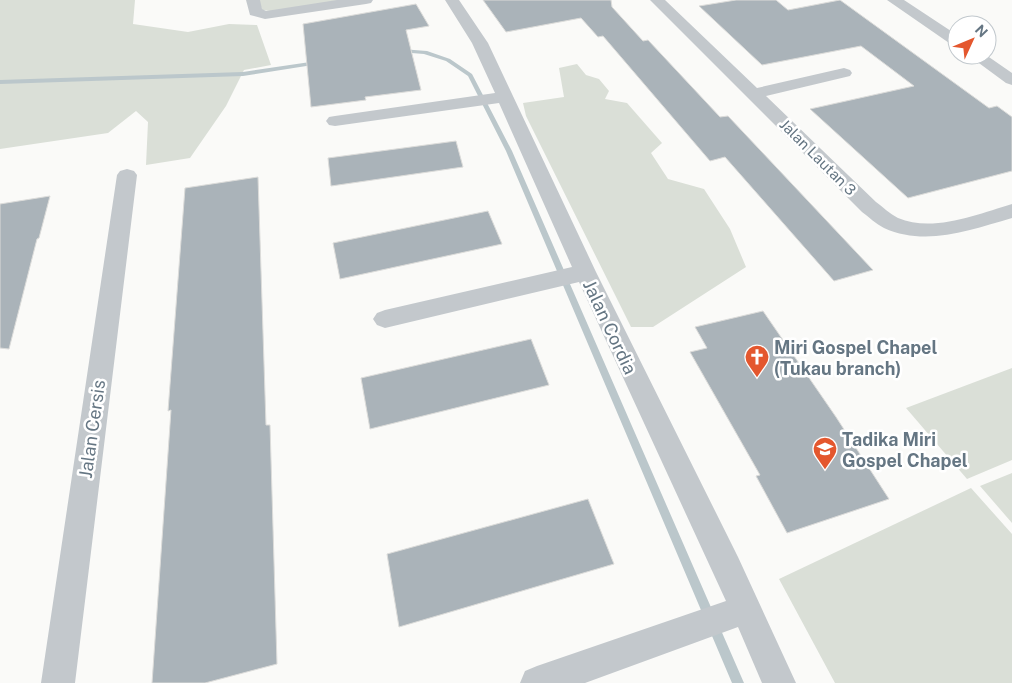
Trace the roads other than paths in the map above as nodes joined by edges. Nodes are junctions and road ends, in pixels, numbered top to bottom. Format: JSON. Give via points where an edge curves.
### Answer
{"nodes":[{"id":1,"x":253,"y":0,"type":"edge"},
{"id":2,"x":366,"y":0,"type":"edge"},
{"id":3,"x":452,"y":0,"type":"edge"},
{"id":4,"x":658,"y":0,"type":"edge"},
{"id":5,"x":894,"y":0,"type":"edge"},
{"id":6,"x":947,"y":35,"type":"edge"},
{"id":7,"x":993,"y":65,"type":"edge"},
{"id":8,"x":844,"y":73,"type":"dead end"},
{"id":9,"x":1009,"y":74,"type":"edge"},
{"id":10,"x":754,"y":94,"type":"junction"},
{"id":11,"x":499,"y":98,"type":"junction"},
{"id":12,"x":335,"y":121,"type":"dead end"},
{"id":13,"x":127,"y":175,"type":"dead end"},
{"id":14,"x":1012,"y":211,"type":"edge"},
{"id":15,"x":579,"y":273,"type":"junction"},
{"id":16,"x":385,"y":319,"type":"dead end"},
{"id":17,"x":740,"y":611,"type":"junction"},
{"id":18,"x":58,"y":683,"type":"edge"},
{"id":19,"x":537,"y":683,"type":"edge"},
{"id":20,"x":780,"y":683,"type":"edge"}],
"edges":[{"from":1,"to":2,"type":"street","via":[[255,12],[265,15]]},
{"from":3,"to":11,"type":"street","name":"Jalan Cordia","via":[[480,43]]},
{"from":4,"to":10,"type":"street","name":"Jalan Lautan 3"},
{"from":5,"to":6,"type":"street"},
{"from":7,"to":9,"type":"street"},
{"from":8,"to":10,"type":"street"},
{"from":10,"to":14,"type":"street","name":"Jalan Lautan 3","via":[[869,208],[890,222],[917,231],[945,230]]},
{"from":11,"to":12,"type":"street"},
{"from":11,"to":15,"type":"street","name":"Jalan Cordia"},
{"from":13,"to":18,"type":"street","name":"Jalan Cersis"},
{"from":15,"to":16,"type":"street"},
{"from":15,"to":17,"type":"street","name":"Jalan Cordia"},
{"from":17,"to":19,"type":"street"},
{"from":17,"to":20,"type":"street","name":"Jalan Cordia"}]}
